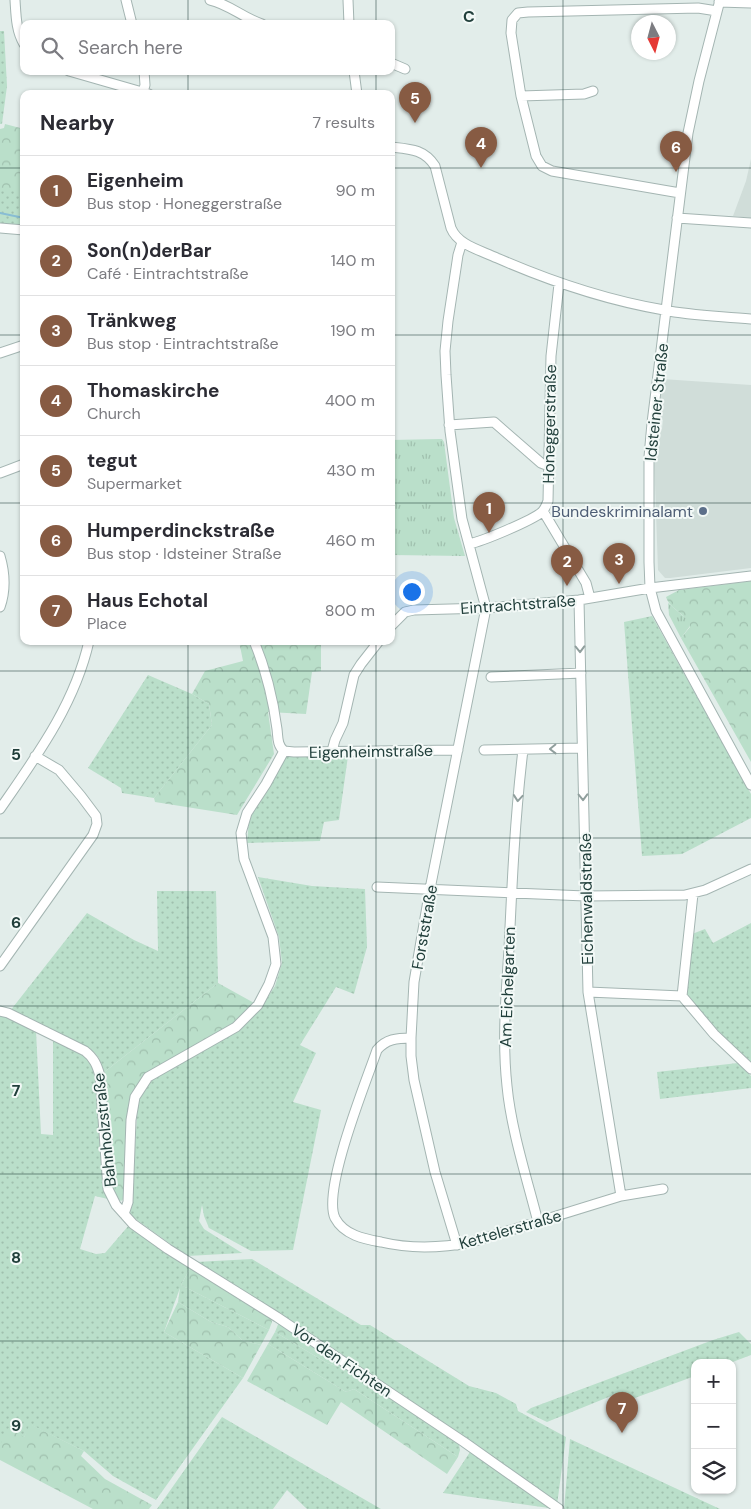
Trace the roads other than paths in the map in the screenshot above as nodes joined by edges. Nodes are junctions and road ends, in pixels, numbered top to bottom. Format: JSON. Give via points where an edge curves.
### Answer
{"nodes":[{"id":1,"x":15,"y":0,"type":"edge"},
{"id":2,"x":126,"y":0,"type":"edge"},
{"id":3,"x":210,"y":0,"type":"edge"},
{"id":4,"x":348,"y":0,"type":"edge"},
{"id":5,"x":751,"y":3,"type":"edge"},
{"id":6,"x":232,"y":4,"type":"edge"},
{"id":7,"x":718,"y":4,"type":"edge"},
{"id":8,"x":131,"y":20,"type":"edge"},
{"id":9,"x":253,"y":20,"type":"edge"},
{"id":10,"x":349,"y":20,"type":"edge"},
{"id":11,"x":20,"y":33,"type":"edge"},
{"id":12,"x":395,"y":65,"type":"edge"},
{"id":13,"x":405,"y":70,"type":"dead end"},
{"id":14,"x":83,"y":75,"type":"edge"},
{"id":15,"x":144,"y":75,"type":"edge"},
{"id":16,"x":355,"y":75,"type":"edge"},
{"id":17,"x":136,"y":90,"type":"edge"},
{"id":18,"x":146,"y":90,"type":"edge"},
{"id":19,"x":356,"y":90,"type":"edge"},
{"id":20,"x":593,"y":91,"type":"dead end"},
{"id":21,"x":521,"y":96,"type":"junction"},
{"id":22,"x":395,"y":148,"type":"edge"},
{"id":23,"x":680,"y":193,"type":"junction"},
{"id":24,"x":677,"y":218,"type":"junction"},
{"id":25,"x":751,"y":223,"type":"edge"},
{"id":26,"x":0,"y":228,"type":"edge"},
{"id":27,"x":20,"y":230,"type":"edge"},
{"id":28,"x":462,"y":242,"type":"junction"},
{"id":29,"x":560,"y":284,"type":"junction"},
{"id":30,"x":666,"y":311,"type":"junction"},
{"id":31,"x":751,"y":319,"type":"edge"},
{"id":32,"x":20,"y":346,"type":"edge"},
{"id":33,"x":0,"y":353,"type":"edge"},
{"id":34,"x":450,"y":425,"type":"junction"},
{"id":35,"x":20,"y":466,"type":"edge"},
{"id":36,"x":548,"y":466,"type":"junction"},
{"id":37,"x":0,"y":473,"type":"edge"},
{"id":38,"x":543,"y":511,"type":"junction"},
{"id":39,"x":469,"y":544,"type":"junction"},
{"id":40,"x":0,"y":556,"type":"edge"},
{"id":41,"x":751,"y":576,"type":"edge"},
{"id":42,"x":650,"y":588,"type":"junction"},
{"id":43,"x":590,"y":598,"type":"junction"},
{"id":44,"x":579,"y":600,"type":"junction"},
{"id":45,"x":0,"y":607,"type":"edge"},
{"id":46,"x":486,"y":608,"type":"junction"},
{"id":47,"x":395,"y":622,"type":"edge"},
{"id":48,"x":88,"y":645,"type":"edge"},
{"id":49,"x":256,"y":645,"type":"edge"},
{"id":50,"x":376,"y":645,"type":"edge"},
{"id":51,"x":581,"y":673,"type":"junction"},
{"id":52,"x":491,"y":677,"type":"dead end"},
{"id":53,"x":582,"y":748,"type":"junction"},
{"id":54,"x":284,"y":750,"type":"junction"},
{"id":55,"x":458,"y":750,"type":"junction"},
{"id":56,"x":484,"y":750,"type":"dead end"},
{"id":57,"x":523,"y":750,"type":"junction"},
{"id":58,"x":332,"y":751,"type":"junction"},
{"id":59,"x":35,"y":756,"type":"junction"},
{"id":60,"x":751,"y":784,"type":"edge"},
{"id":61,"x":0,"y":809,"type":"edge"},
{"id":62,"x":751,"y":869,"type":"edge"},
{"id":63,"x":377,"y":887,"type":"dead end"},
{"id":64,"x":430,"y":889,"type":"junction"},
{"id":65,"x":511,"y":892,"type":"junction"},
{"id":66,"x":693,"y":894,"type":"junction"},
{"id":67,"x":586,"y":896,"type":"junction"},
{"id":68,"x":0,"y":966,"type":"edge"},
{"id":69,"x":588,"y":992,"type":"junction"},
{"id":70,"x":682,"y":996,"type":"junction"},
{"id":71,"x":0,"y":1011,"type":"edge"},
{"id":72,"x":411,"y":1038,"type":"junction"},
{"id":73,"x":751,"y":1070,"type":"edge"},
{"id":74,"x":663,"y":1189,"type":"dead end"},
{"id":75,"x":621,"y":1196,"type":"junction"},
{"id":76,"x":124,"y":1214,"type":"junction"},
{"id":77,"x":538,"y":1222,"type":"junction"},
{"id":78,"x":457,"y":1245,"type":"junction"},
{"id":79,"x":559,"y":1509,"type":"edge"}],
"edges":[{"from":1,"to":11,"type":"street"},
{"from":2,"to":8,"type":"street"},
{"from":3,"to":6,"type":"street"},
{"from":4,"to":10,"type":"street"},
{"from":5,"to":7,"type":"street"},
{"from":6,"to":9,"type":"street"},
{"from":7,"to":21,"type":"street","via":[[698,8],[518,13],[512,20],[511,33]]},
{"from":7,"to":23,"type":"street","name":"Idsteiner Straße","via":[[693,106]]},
{"from":12,"to":13,"type":"street"},
{"from":14,"to":17,"type":"street"},
{"from":15,"to":18,"type":"street"},
{"from":16,"to":19,"type":"street"},
{"from":20,"to":21,"type":"street"},
{"from":21,"to":23,"type":"street","via":[[536,156],[542,166],[552,171]]},
{"from":22,"to":28,"type":"street","via":[[417,151],[430,158],[435,166],[450,228]]},
{"from":23,"to":24,"type":"street","name":"Idsteiner Straße"},
{"from":24,"to":25,"type":"street"},
{"from":24,"to":30,"type":"street","name":"Idsteiner Straße"},
{"from":26,"to":27,"type":"street"},
{"from":28,"to":29,"type":"street"},
{"from":28,"to":34,"type":"street","via":[[445,350]]},
{"from":29,"to":30,"type":"street"},
{"from":29,"to":36,"type":"street","name":"Honeggerstraße","via":[[551,356]]},
{"from":30,"to":31,"type":"street"},
{"from":30,"to":42,"type":"street","name":"Idsteiner Straße","via":[[649,457]]},
{"from":32,"to":33,"type":"street"},
{"from":34,"to":36,"type":"street","via":[[494,422],[540,463]]},
{"from":34,"to":39,"type":"street","via":[[462,519]]},
{"from":35,"to":37,"type":"street"},
{"from":36,"to":38,"type":"street","name":"Honeggerstraße","via":[[548,502]]},
{"from":38,"to":39,"type":"street","via":[[489,538]]},
{"from":38,"to":43,"type":"street","via":[[586,583]]},
{"from":39,"to":46,"type":"street"},
{"from":40,"to":45,"type":"street","via":[[4,578]]},
{"from":41,"to":42,"type":"street","name":"Eintrachtstraße"},
{"from":42,"to":43,"type":"street","name":"Eintrachtstraße"},
{"from":42,"to":60,"type":"street","name":"Idsteiner Straße","via":[[656,611]]},
{"from":43,"to":44,"type":"street","name":"Eintrachtstraße"},
{"from":44,"to":46,"type":"street","name":"Eintrachtstraße"},
{"from":44,"to":51,"type":"street","name":"Eichenwaldstraße","one_way":true},
{"from":46,"to":47,"type":"street","name":"Eintrachtstraße","via":[[414,610],[405,612]]},
{"from":46,"to":55,"type":"street","name":"Forststraße"},
{"from":48,"to":59,"type":"street","via":[[72,696]]},
{"from":49,"to":54,"type":"street","via":[[267,675],[278,744]]},
{"from":50,"to":58,"type":"street","via":[[354,675]]},
{"from":51,"to":52,"type":"street"},
{"from":51,"to":53,"type":"street","name":"Eichenwaldstraße"},
{"from":53,"to":57,"type":"street","one_way":true},
{"from":53,"to":67,"type":"street","name":"Eichenwaldstraße","one_way":true},
{"from":54,"to":58,"type":"street","name":"Eigenheimstraße"},
{"from":54,"to":76,"type":"street","via":[[247,813],[241,833],[244,859],[273,937],[276,964],[258,1005],[236,1027],[148,1077],[135,1097],[128,1202]]},
{"from":55,"to":58,"type":"street","name":"Eigenheimstraße"},
{"from":55,"to":64,"type":"street","name":"Forststraße"},
{"from":56,"to":57,"type":"street"},
{"from":57,"to":65,"type":"street","name":"Am Eichelgarten","one_way":true},
{"from":59,"to":61,"type":"street"},
{"from":59,"to":68,"type":"street","via":[[59,770],[96,816],[97,824],[93,835]]},
{"from":62,"to":66,"type":"street"},
{"from":63,"to":64,"type":"street"},
{"from":64,"to":65,"type":"street"},
{"from":64,"to":72,"type":"street","name":"Forststraße","via":[[414,982]]},
{"from":65,"to":67,"type":"street"},
{"from":65,"to":77,"type":"street","name":"Am Eichelgarten","via":[[505,1015],[507,1088]]},
{"from":66,"to":67,"type":"street"},
{"from":66,"to":70,"type":"street"},
{"from":67,"to":69,"type":"street","name":"Eichenwaldstraße"},
{"from":69,"to":70,"type":"street"},
{"from":69,"to":75,"type":"street","name":"Eichenwaldstraße"},
{"from":70,"to":73,"type":"street","via":[[714,1034]]},
{"from":71,"to":76,"type":"street","name":"Bahnholzstraße","via":[[85,1051],[97,1064],[108,1189]]},
{"from":72,"to":78,"type":"street","name":"Forststraße","via":[[414,1080],[435,1172]]},
{"from":72,"to":78,"type":"street","name":"Kettelerstraße","via":[[390,1040],[377,1050],[338,1166],[334,1188],[335,1218],[350,1233],[364,1239],[414,1246]]},
{"from":74,"to":75,"type":"street","name":"Kettelerstraße"},
{"from":75,"to":77,"type":"street","name":"Kettelerstraße"},
{"from":76,"to":79,"type":"street","name":"Vor den Fichten","via":[[168,1249],[277,1317]]},
{"from":77,"to":78,"type":"street","name":"Kettelerstraße"}]}
